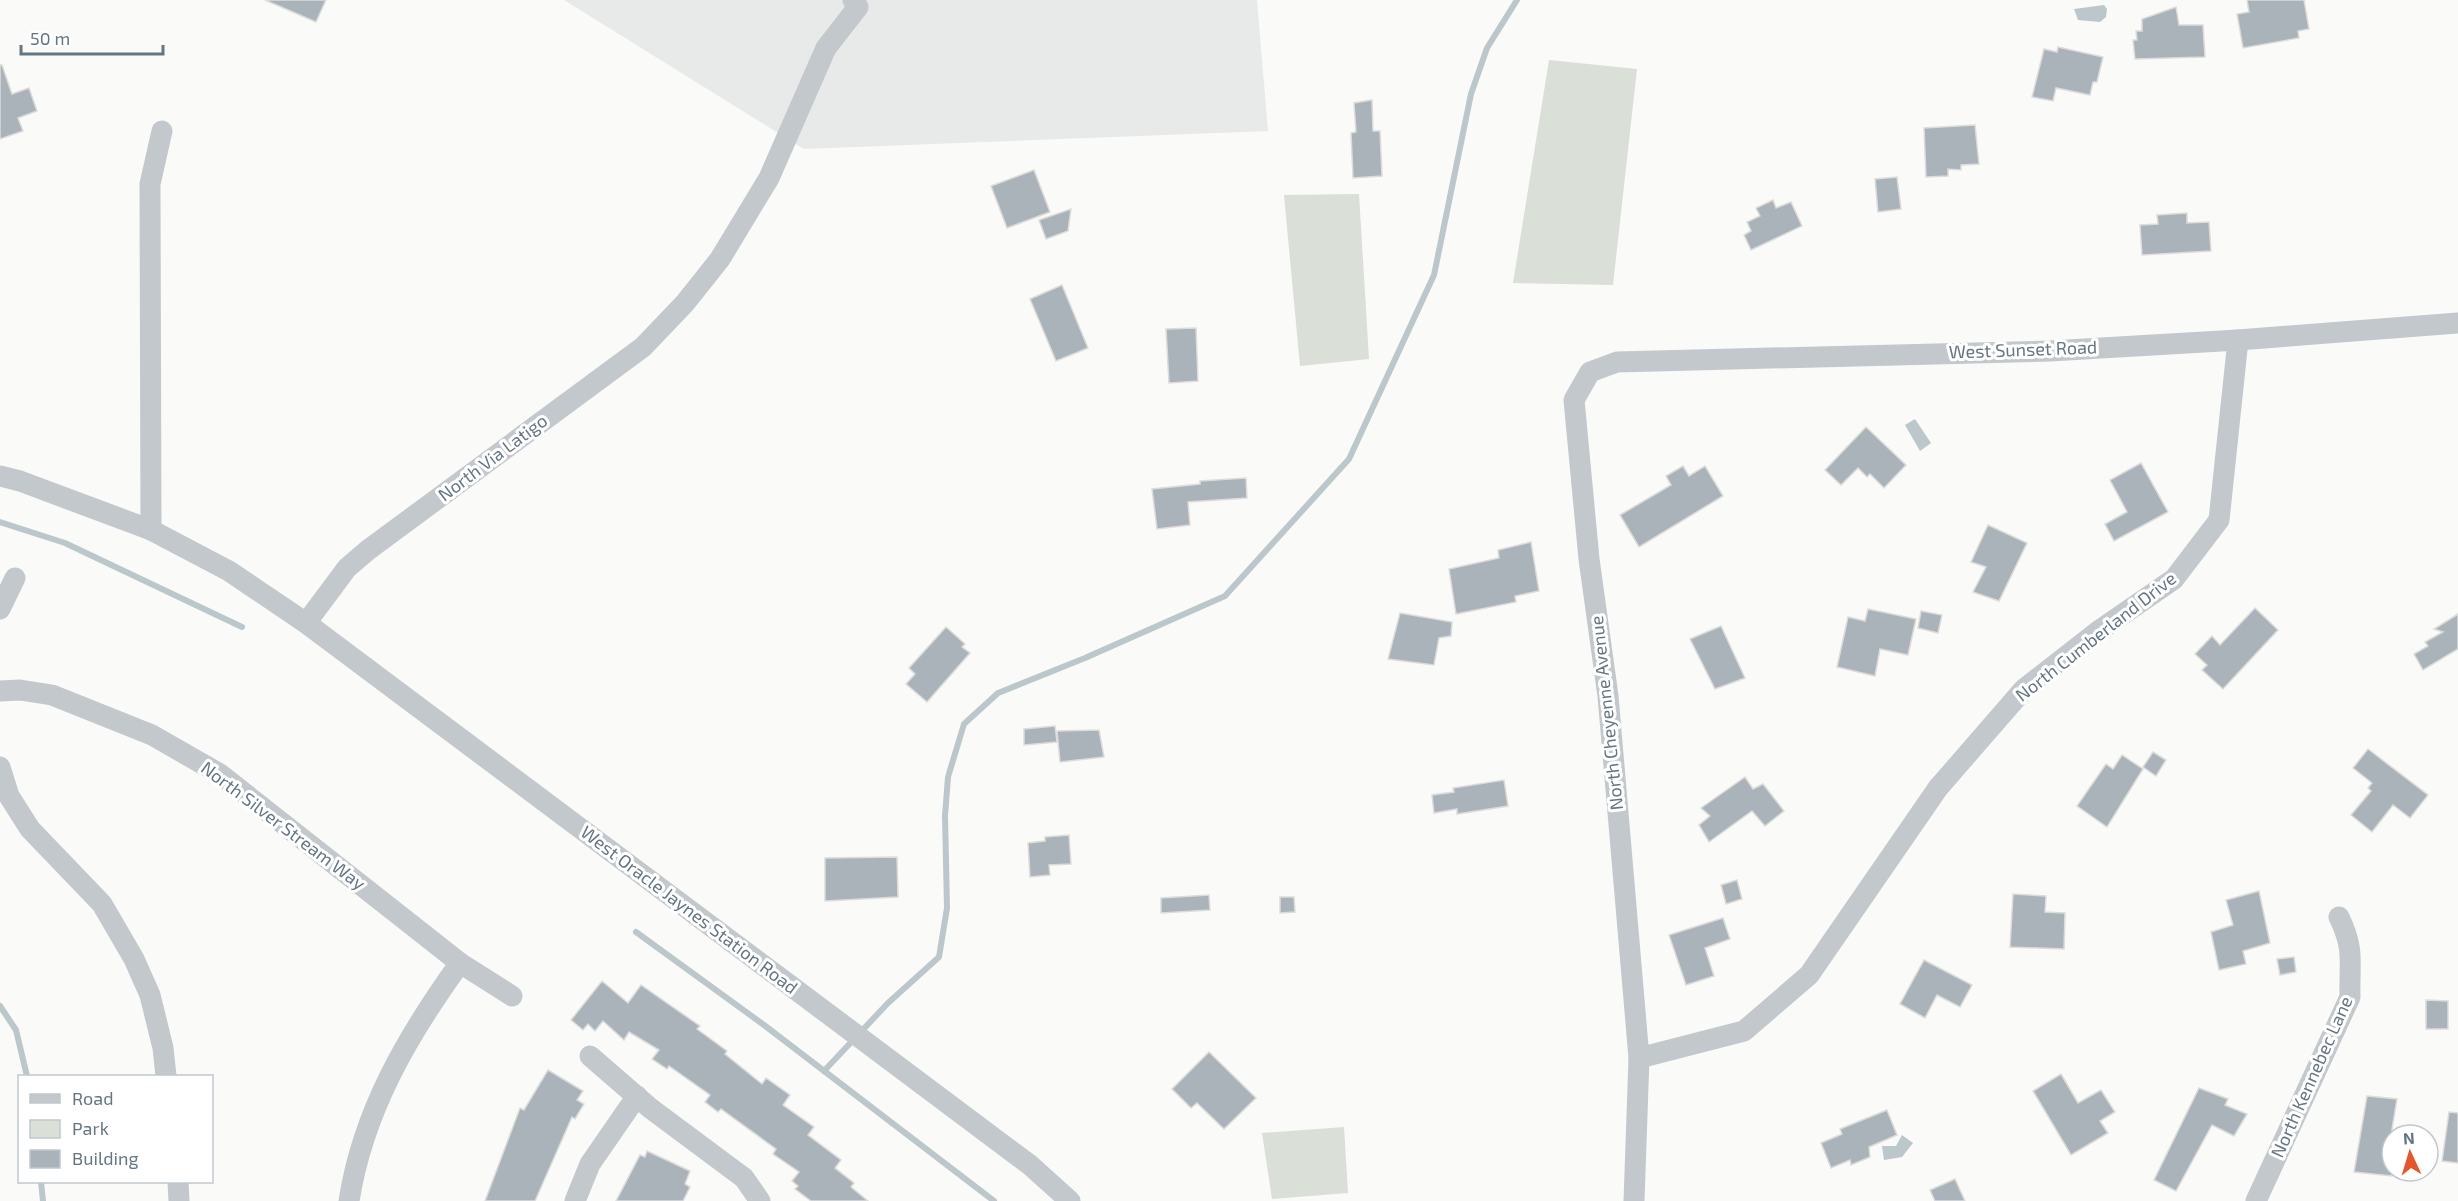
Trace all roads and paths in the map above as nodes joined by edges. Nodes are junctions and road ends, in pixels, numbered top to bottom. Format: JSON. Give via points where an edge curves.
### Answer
{"nodes":[{"id":1,"x":855,"y":4,"type":"edge"},
{"id":2,"x":162,"y":131,"type":"dead end"},
{"id":3,"x":2458,"y":323,"type":"edge"},
{"id":4,"x":2238,"y":340,"type":"junction"},
{"id":5,"x":1590,"y":372,"type":"joint"},
{"id":6,"x":0,"y":476,"type":"edge"},
{"id":7,"x":151,"y":530,"type":"junction"},
{"id":8,"x":15,"y":578,"type":"dead end"},
{"id":9,"x":0,"y":609,"type":"edge"},
{"id":10,"x":306,"y":623,"type":"junction"},
{"id":11,"x":0,"y":691,"type":"edge"},
{"id":12,"x":0,"y":767,"type":"edge"},
{"id":13,"x":2338,"y":916,"type":"dead end"},
{"id":14,"x":460,"y":963,"type":"junction"},
{"id":15,"x":512,"y":996,"type":"dead end"},
{"id":16,"x":590,"y":1056,"type":"dead end"},
{"id":17,"x":1639,"y":1058,"type":"junction"},
{"id":18,"x":166,"y":1075,"type":"edge"},
{"id":19,"x":637,"y":1096,"type":"junction"},
{"id":20,"x":178,"y":1183,"type":"edge"},
{"id":21,"x":179,"y":1201,"type":"edge"},
{"id":22,"x":349,"y":1201,"type":"edge"},
{"id":23,"x":574,"y":1201,"type":"edge"},
{"id":24,"x":760,"y":1201,"type":"edge"},
{"id":25,"x":1070,"y":1201,"type":"edge"},
{"id":26,"x":1634,"y":1201,"type":"edge"},
{"id":27,"x":2256,"y":1201,"type":"edge"}],
"edges":[{"from":1,"to":10,"type":"street","name":"North Via Latigo","via":[[826,48],[769,178],[720,259],[685,303],[643,347],[368,550],[347,568]]},
{"from":2,"to":7,"type":"street","via":[[150,184]]},
{"from":3,"to":4,"type":"street","name":"West Sunset Road"},
{"from":4,"to":5,"type":"street","name":"West Sunset Road","via":[[2050,351],[1617,362]]},
{"from":4,"to":17,"type":"street","name":"North Cumberland Drive","via":[[2219,520],[2174,579],[2024,689],[1938,788],[1809,975],[1744,1031]]},
{"from":5,"to":17,"type":"street","name":"North Cheyenne Avenue","via":[[1574,400],[1589,559],[1608,696]]},
{"from":6,"to":7,"type":"street"},
{"from":7,"to":10,"type":"street","via":[[229,571]]},
{"from":8,"to":9,"type":"street"},
{"from":10,"to":25,"type":"street","name":"West Oracle Jaynes Station Road","via":[[1030,1165]]},
{"from":11,"to":14,"type":"street","name":"North Silver Stream Way","via":[[52,695],[152,735],[220,774]]},
{"from":12,"to":18,"type":"street","via":[[9,796],[30,829],[102,904],[134,959],[150,995]]},
{"from":13,"to":27,"type":"street","name":"North Kennebec Lane","via":[[2349,938],[2350,997]]},
{"from":14,"to":15,"type":"street","name":"North Silver Stream Way"},
{"from":14,"to":22,"type":"street","via":[[394,1065],[368,1122]]},
{"from":16,"to":19,"type":"street"},
{"from":17,"to":26,"type":"street","name":"North Cheyenne Avenue"},
{"from":19,"to":23,"type":"street","via":[[590,1164]]},
{"from":19,"to":24,"type":"street","via":[[744,1178]]},
{"from":20,"to":21,"type":"street"}]}
